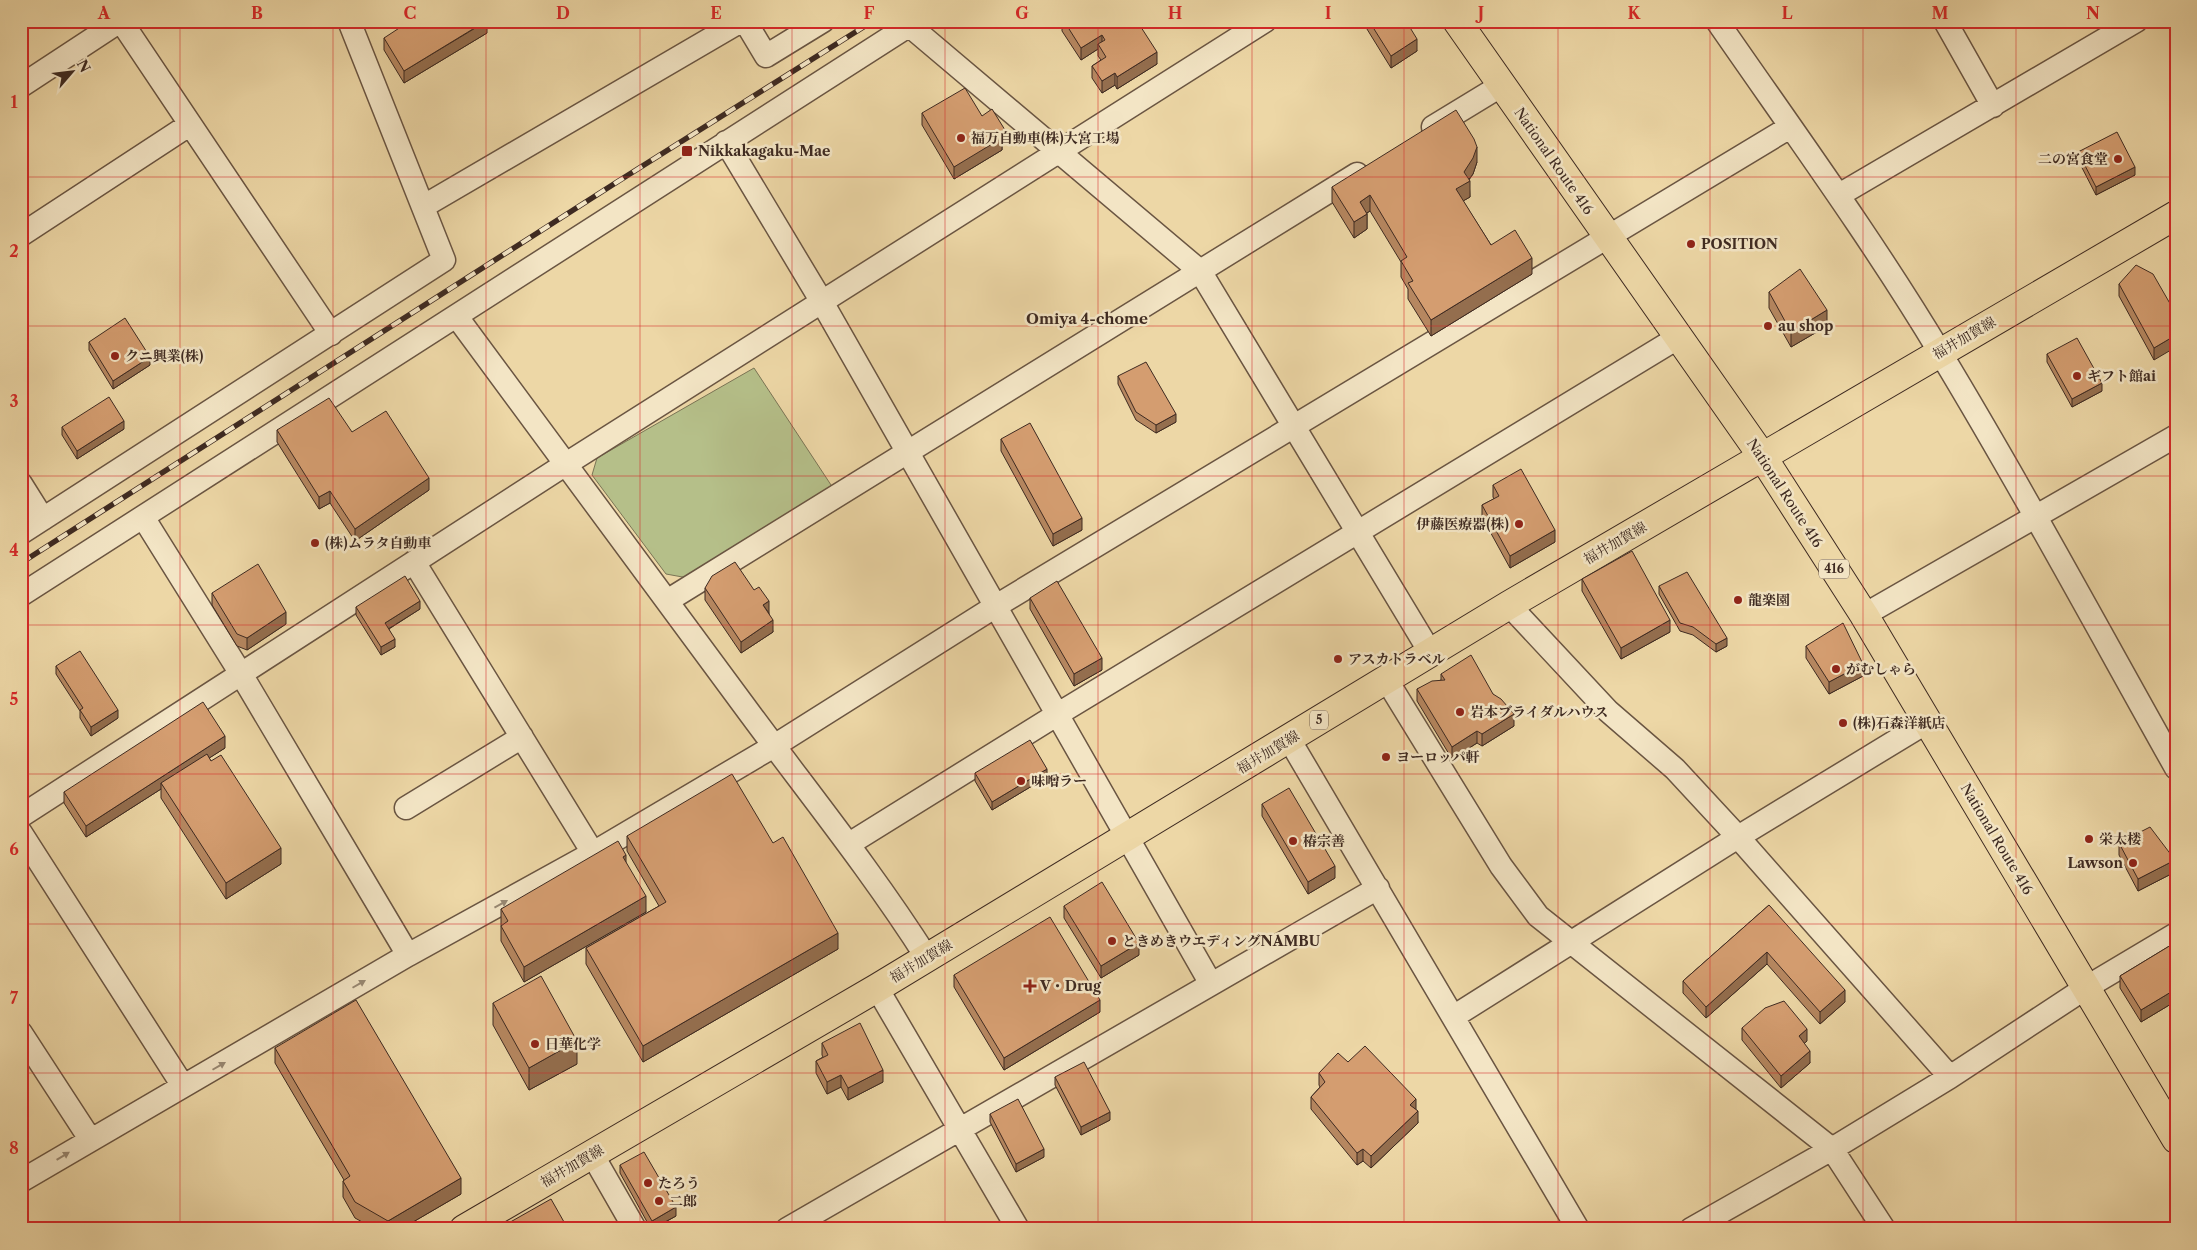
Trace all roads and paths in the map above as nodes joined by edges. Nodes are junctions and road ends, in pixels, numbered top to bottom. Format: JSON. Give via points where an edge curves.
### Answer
{"nodes":[{"id":1,"x":121,"y":21,"type":"edge"},
{"id":2,"x":349,"y":21,"type":"edge"},
{"id":3,"x":741,"y":21,"type":"edge"},
{"id":4,"x":745,"y":21,"type":"edge"},
{"id":5,"x":823,"y":21,"type":"edge"},
{"id":6,"x":1265,"y":21,"type":"edge"},
{"id":7,"x":1458,"y":21,"type":"edge"},
{"id":8,"x":1717,"y":21,"type":"edge"},
{"id":9,"x":1945,"y":21,"type":"edge"},
{"id":10,"x":2136,"y":21,"type":"edge"},
{"id":11,"x":910,"y":23,"type":"edge"},
{"id":12,"x":1502,"y":85,"type":"junction"},
{"id":13,"x":21,"y":86,"type":"edge"},
{"id":14,"x":1992,"y":106,"type":"junction"},
{"id":15,"x":190,"y":125,"type":"junction"},
{"id":16,"x":1790,"y":127,"type":"junction"},
{"id":17,"x":1418,"y":137,"type":"edge"},
{"id":18,"x":726,"y":142,"type":"junction"},
{"id":19,"x":1059,"y":152,"type":"junction"},
{"id":20,"x":1376,"y":163,"type":"edge"},
{"id":21,"x":1839,"y":195,"type":"junction"},
{"id":22,"x":424,"y":206,"type":"junction"},
{"id":23,"x":2176,"y":215,"type":"edge"},
{"id":24,"x":21,"y":235,"type":"edge"},
{"id":25,"x":1608,"y":238,"type":"junction"},
{"id":26,"x":1200,"y":272,"type":"junction"},
{"id":27,"x":822,"y":302,"type":"junction"},
{"id":28,"x":457,"y":317,"type":"junction"},
{"id":29,"x":331,"y":334,"type":"junction"},
{"id":30,"x":1680,"y":337,"type":"junction"},
{"id":31,"x":1940,"y":352,"type":"junction"},
{"id":32,"x":1294,"y":427,"type":"junction"},
{"id":33,"x":2176,"y":436,"type":"edge"},
{"id":34,"x":908,"y":452,"type":"junction"},
{"id":35,"x":1762,"y":456,"type":"junction"},
{"id":36,"x":566,"y":464,"type":"junction"},
{"id":37,"x":21,"y":484,"type":"edge"},
{"id":38,"x":143,"y":517,"type":"junction"},
{"id":39,"x":2036,"y":518,"type":"junction"},
{"id":40,"x":43,"y":519,"type":"junction"},
{"id":41,"x":1358,"y":532,"type":"junction"},
{"id":42,"x":21,"y":533,"type":"edge"},
{"id":43,"x":414,"y":562,"type":"junction"},
{"id":44,"x":21,"y":595,"type":"edge"},
{"id":45,"x":667,"y":601,"type":"junction"},
{"id":46,"x":1509,"y":605,"type":"junction"},
{"id":47,"x":996,"y":606,"type":"junction"},
{"id":48,"x":1864,"y":615,"type":"junction"},
{"id":49,"x":1430,"y":652,"type":"junction"},
{"id":50,"x":241,"y":674,"type":"junction"},
{"id":51,"x":1386,"y":679,"type":"junction"},
{"id":52,"x":1058,"y":714,"type":"junction"},
{"id":53,"x":1927,"y":722,"type":"junction"},
{"id":54,"x":522,"y":737,"type":"junction"},
{"id":55,"x":1289,"y":739,"type":"junction"},
{"id":56,"x":774,"y":746,"type":"junction"},
{"id":57,"x":2176,"y":768,"type":"edge"},
{"id":58,"x":406,"y":808,"type":"dead end"},
{"id":59,"x":21,"y":816,"type":"edge"},
{"id":60,"x":21,"y":833,"type":"edge"},
{"id":61,"x":1126,"y":837,"type":"junction"},
{"id":62,"x":1738,"y":837,"type":"junction"},
{"id":63,"x":849,"y":844,"type":"junction"},
{"id":64,"x":593,"y":853,"type":"junction"},
{"id":65,"x":1378,"y":888,"type":"junction"},
{"id":66,"x":2176,"y":934,"type":"edge"},
{"id":67,"x":1571,"y":942,"type":"junction"},
{"id":68,"x":408,"y":955,"type":"junction"},
{"id":69,"x":927,"y":958,"type":"junction"},
{"id":70,"x":1211,"y":984,"type":"junction"},
{"id":71,"x":2087,"y":987,"type":"junction"},
{"id":72,"x":877,"y":988,"type":"junction"},
{"id":73,"x":1453,"y":1017,"type":"junction"},
{"id":74,"x":21,"y":1033,"type":"edge"},
{"id":75,"x":1950,"y":1077,"type":"junction"},
{"id":76,"x":183,"y":1086,"type":"junction"},
{"id":77,"x":959,"y":1129,"type":"junction"},
{"id":78,"x":2176,"y":1139,"type":"edge"},
{"id":79,"x":90,"y":1140,"type":"junction"},
{"id":80,"x":1832,"y":1150,"type":"junction"},
{"id":81,"x":592,"y":1154,"type":"junction"},
{"id":82,"x":21,"y":1181,"type":"edge"},
{"id":83,"x":1726,"y":1220,"type":"edge"},
{"id":84,"x":797,"y":1226,"type":"edge"},
{"id":85,"x":464,"y":1229,"type":"edge"},
{"id":86,"x":635,"y":1229,"type":"edge"},
{"id":87,"x":1018,"y":1229,"type":"edge"},
{"id":88,"x":1578,"y":1229,"type":"edge"},
{"id":89,"x":1691,"y":1229,"type":"edge"},
{"id":90,"x":1884,"y":1229,"type":"edge"}],
"edges":[{"from":1,"to":13,"type":"street"},
{"from":1,"to":15,"type":"street"},
{"from":2,"to":22,"type":"street"},
{"from":3,"to":22,"type":"street"},
{"from":4,"to":5,"type":"street","via":[[766,56]]},
{"from":6,"to":19,"type":"street"},
{"from":7,"to":12,"type":"main road","name":"National Route 416","number":"416"},
{"from":8,"to":16,"type":"street"},
{"from":9,"to":14,"type":"street"},
{"from":10,"to":14,"type":"street"},
{"from":11,"to":18,"type":"street"},
{"from":11,"to":19,"type":"street"},
{"from":12,"to":17,"type":"street"},
{"from":12,"to":25,"type":"main road","name":"National Route 416","number":"416"},
{"from":14,"to":21,"type":"street"},
{"from":15,"to":24,"type":"street"},
{"from":15,"to":29,"type":"street"},
{"from":16,"to":21,"type":"street"},
{"from":16,"to":25,"type":"street"},
{"from":18,"to":27,"type":"street"},
{"from":18,"to":28,"type":"street"},
{"from":19,"to":26,"type":"street"},
{"from":19,"to":27,"type":"street"},
{"from":20,"to":26,"type":"street"},
{"from":21,"to":31,"type":"street"},
{"from":22,"to":29,"type":"street","via":[[444,260]]},
{"from":23,"to":31,"type":"main road","name":"福井加賀線","number":"5"},
{"from":25,"to":30,"type":"main road","name":"National Route 416","number":"416"},
{"from":25,"to":32,"type":"street"},
{"from":26,"to":32,"type":"street"},
{"from":26,"to":34,"type":"street"},
{"from":27,"to":34,"type":"street"},
{"from":27,"to":36,"type":"street"},
{"from":28,"to":36,"type":"street"},
{"from":28,"to":38,"type":"street"},
{"from":29,"to":40,"type":"street"},
{"from":30,"to":35,"type":"main road","name":"National Route 416","number":"416"},
{"from":30,"to":41,"type":"street"},
{"from":31,"to":35,"type":"main road","name":"福井加賀線","number":"5"},
{"from":31,"to":39,"type":"street"},
{"from":32,"to":41,"type":"street"},
{"from":32,"to":47,"type":"street"},
{"from":33,"to":39,"type":"street"},
{"from":34,"to":45,"type":"street"},
{"from":34,"to":47,"type":"street"},
{"from":35,"to":46,"type":"main road","name":"福井加賀線","number":"5"},
{"from":35,"to":48,"type":"main road","name":"National Route 416","number":"416"},
{"from":36,"to":43,"type":"street"},
{"from":36,"to":45,"type":"street"},
{"from":37,"to":40,"type":"street"},
{"from":38,"to":44,"type":"street"},
{"from":38,"to":50,"type":"street"},
{"from":39,"to":48,"type":"street"},
{"from":39,"to":57,"type":"street"},
{"from":40,"to":42,"type":"street"},
{"from":41,"to":49,"type":"street"},
{"from":41,"to":52,"type":"street"},
{"from":43,"to":50,"type":"street"},
{"from":43,"to":54,"type":"street"},
{"from":45,"to":56,"type":"street"},
{"from":46,"to":49,"type":"main road","name":"福井加賀線","number":"5"},
{"from":46,"to":62,"type":"street","via":[[1608,711],[1675,769]]},
{"from":47,"to":52,"type":"street"},
{"from":47,"to":56,"type":"street"},
{"from":48,"to":53,"type":"main road","name":"National Route 416","number":"416"},
{"from":49,"to":51,"type":"main road","name":"福井加賀線","number":"5"},
{"from":50,"to":59,"type":"street"},
{"from":50,"to":68,"type":"street"},
{"from":51,"to":55,"type":"main road","name":"福井加賀線","number":"5"},
{"from":51,"to":67,"type":"street","via":[[1501,866],[1538,916]]},
{"from":52,"to":61,"type":"street"},
{"from":52,"to":63,"type":"street"},
{"from":53,"to":62,"type":"street"},
{"from":53,"to":71,"type":"main road","name":"National Route 416","number":"416"},
{"from":54,"to":58,"type":"street"},
{"from":54,"to":64,"type":"street"},
{"from":55,"to":61,"type":"main road","name":"福井加賀線","number":"5"},
{"from":55,"to":65,"type":"street"},
{"from":56,"to":63,"type":"street"},
{"from":56,"to":64,"type":"street"},
{"from":60,"to":76,"type":"street"},
{"from":61,"to":69,"type":"main road","name":"福井加賀線","number":"5"},
{"from":61,"to":70,"type":"street"},
{"from":62,"to":67,"type":"street"},
{"from":62,"to":75,"type":"street"},
{"from":63,"to":69,"type":"street"},
{"from":68,"to":64,"type":"street","one_way":true},
{"from":65,"to":70,"type":"street"},
{"from":65,"to":73,"type":"street"},
{"from":66,"to":71,"type":"street"},
{"from":67,"to":73,"type":"street"},
{"from":67,"to":80,"type":"street"},
{"from":76,"to":68,"type":"street","one_way":true},
{"from":69,"to":72,"type":"main road","name":"福井加賀線","number":"5"},
{"from":70,"to":77,"type":"street"},
{"from":71,"to":75,"type":"street"},
{"from":71,"to":78,"type":"main road","name":"National Route 416","number":"416"},
{"from":72,"to":77,"type":"street"},
{"from":72,"to":81,"type":"main road","name":"福井加賀線","number":"5"},
{"from":73,"to":88,"type":"street"},
{"from":74,"to":79,"type":"street"},
{"from":75,"to":80,"type":"street"},
{"from":76,"to":79,"type":"street"},
{"from":77,"to":84,"type":"street"},
{"from":77,"to":87,"type":"street"},
{"from":82,"to":79,"type":"street","one_way":true},
{"from":80,"to":83,"type":"street"},
{"from":80,"to":90,"type":"street"},
{"from":81,"to":85,"type":"main road","name":"福井加賀線","number":"5"},
{"from":81,"to":86,"type":"street"},
{"from":83,"to":89,"type":"street"}]}
